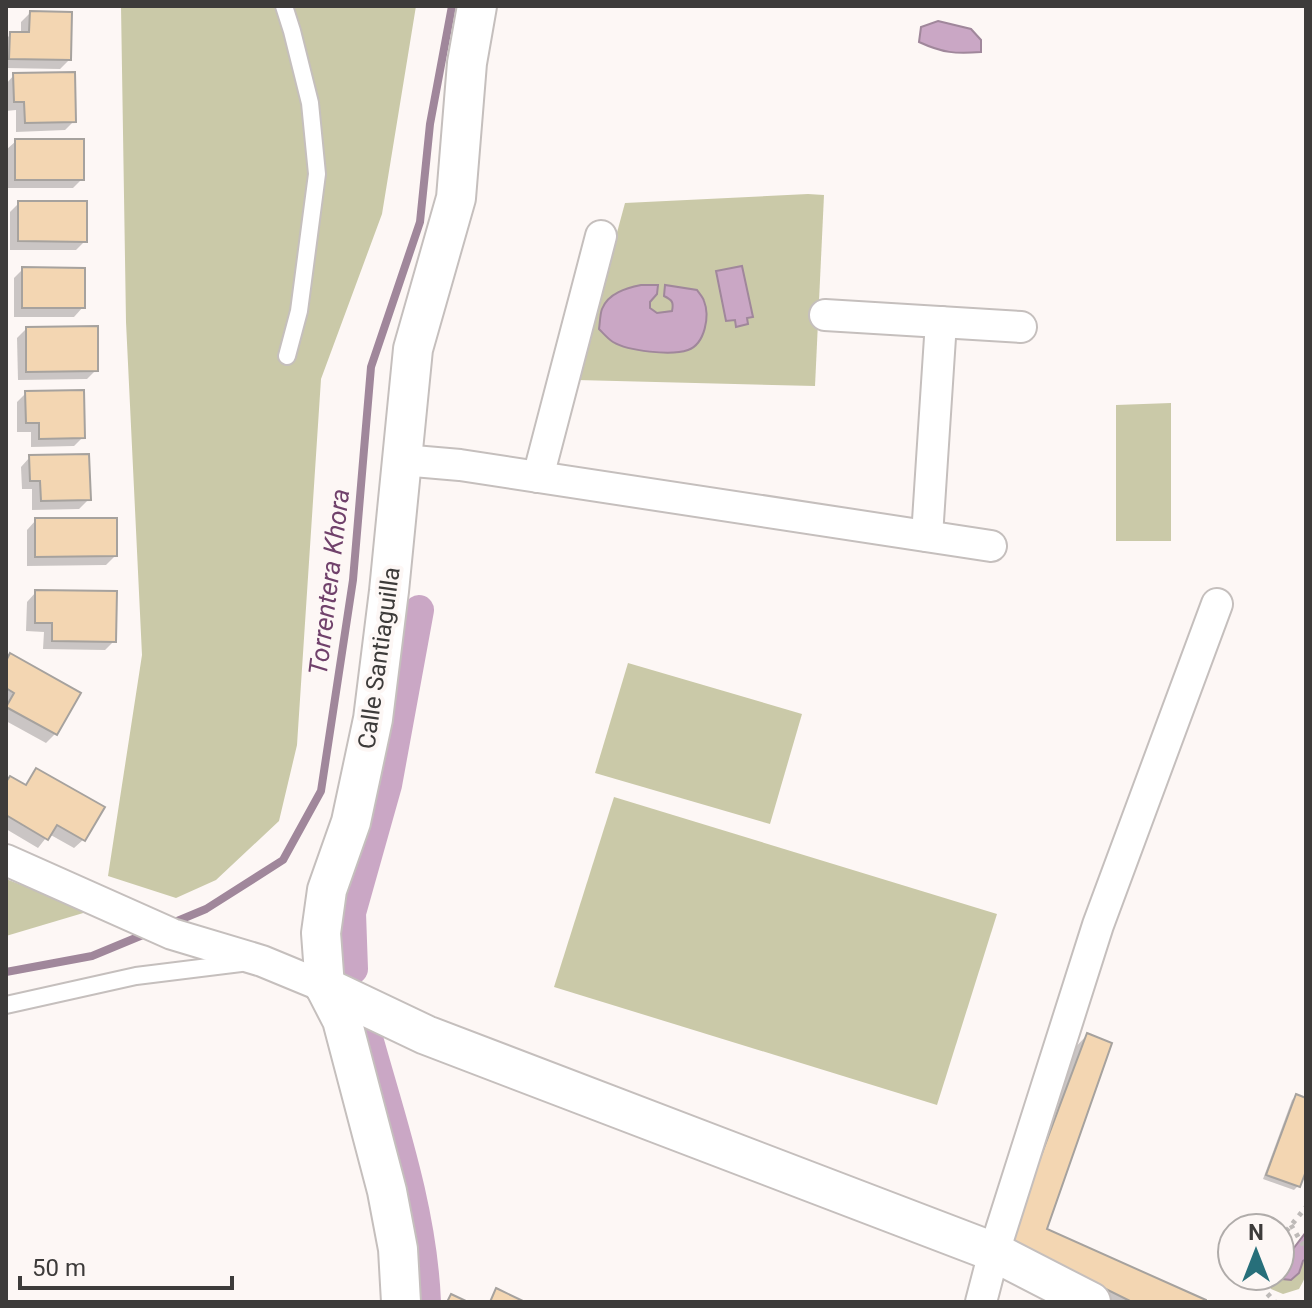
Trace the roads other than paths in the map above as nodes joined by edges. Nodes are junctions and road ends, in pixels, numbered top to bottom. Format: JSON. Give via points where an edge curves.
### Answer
{"nodes":[{"id":1,"x":284,"y":6,"type":"edge"},
{"id":2,"x":477,"y":6,"type":"edge"},
{"id":3,"x":601,"y":236,"type":"dead end"},
{"id":4,"x":825,"y":315,"type":"dead end"},
{"id":5,"x":941,"y":322,"type":"junction"},
{"id":6,"x":1021,"y":327,"type":"dead end"},
{"id":7,"x":287,"y":356,"type":"dead end"},
{"id":8,"x":402,"y":460,"type":"junction"},
{"id":9,"x":538,"y":477,"type":"junction"},
{"id":10,"x":927,"y":536,"type":"junction"},
{"id":11,"x":991,"y":546,"type":"dead end"},
{"id":12,"x":1217,"y":604,"type":"dead end"},
{"id":13,"x":6,"y":860,"type":"edge"},
{"id":14,"x":262,"y":961,"type":"junction"},
{"id":15,"x":325,"y":987,"type":"junction"},
{"id":16,"x":6,"y":1005,"type":"edge"},
{"id":17,"x":994,"y":1252,"type":"junction"},
{"id":18,"x":401,"y":1302,"type":"edge"},
{"id":19,"x":981,"y":1302,"type":"edge"},
{"id":20,"x":1091,"y":1302,"type":"edge"}],
"edges":[{"from":1,"to":7,"type":"lane","via":[[310,103],[317,174],[299,311]]},
{"from":2,"to":8,"type":"street","name":"Calle Santiaguilla","via":[[456,198],[413,349]]},
{"from":3,"to":9,"type":"street"},
{"from":4,"to":5,"type":"street"},
{"from":5,"to":6,"type":"street"},
{"from":5,"to":10,"type":"street"},
{"from":8,"to":9,"type":"street"},
{"from":8,"to":15,"type":"street","name":"Calle Santiaguilla","via":[[373,719],[351,822],[327,890],[321,933]]},
{"from":9,"to":10,"type":"street"},
{"from":10,"to":11,"type":"street"},
{"from":12,"to":17,"type":"street","via":[[1098,925]]},
{"from":13,"to":14,"type":"street","via":[[172,934]]},
{"from":14,"to":15,"type":"street"},
{"from":14,"to":16,"type":"lane","via":[[136,976]]},
{"from":15,"to":17,"type":"street","via":[[426,1035]]},
{"from":15,"to":18,"type":"street","name":"Calle Santiaguilla","via":[[342,1020],[387,1191]]},
{"from":17,"to":19,"type":"street"},
{"from":17,"to":20,"type":"street"}]}
